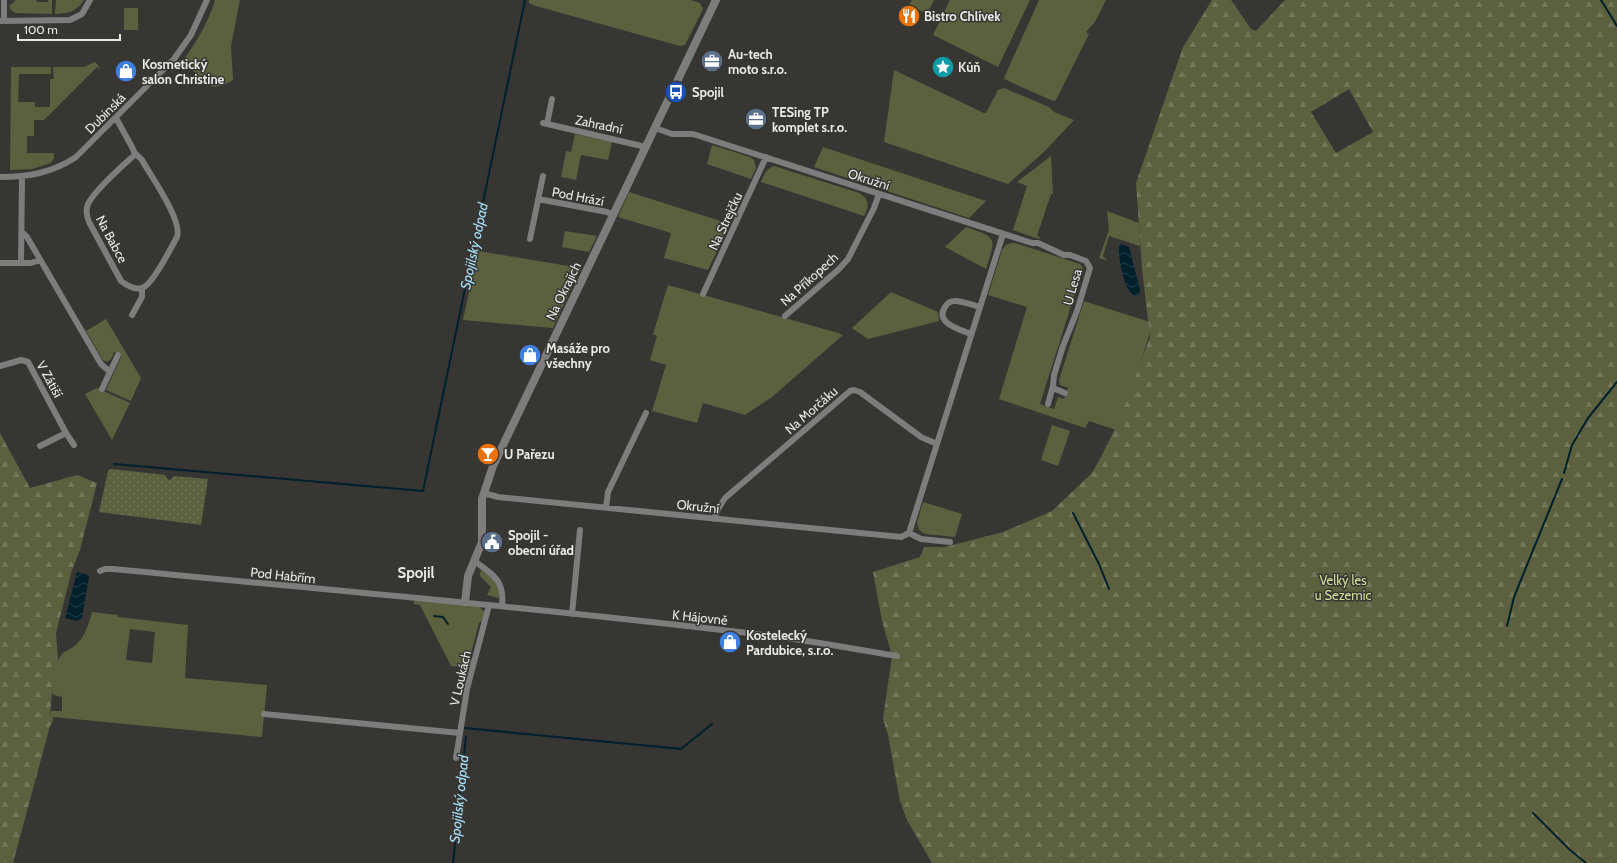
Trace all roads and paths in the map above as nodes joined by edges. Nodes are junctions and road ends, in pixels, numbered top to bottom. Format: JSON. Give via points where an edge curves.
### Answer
{"nodes":[{"id":1,"x":4,"y":0,"type":"edge"},
{"id":2,"x":90,"y":0,"type":"edge"},
{"id":3,"x":207,"y":0,"type":"edge"},
{"id":4,"x":716,"y":0,"type":"edge"},
{"id":5,"x":2,"y":21,"type":"edge"},
{"id":6,"x":552,"y":98,"type":"dead end"},
{"id":7,"x":116,"y":118,"type":"junction"},
{"id":8,"x":655,"y":128,"type":"junction"},
{"id":9,"x":646,"y":147,"type":"junction"},
{"id":10,"x":135,"y":154,"type":"junction"},
{"id":11,"x":766,"y":157,"type":"junction"},
{"id":12,"x":543,"y":176,"type":"dead end"},
{"id":13,"x":0,"y":177,"type":"edge"},
{"id":14,"x":22,"y":177,"type":"junction"},
{"id":15,"x":879,"y":194,"type":"junction"},
{"id":16,"x":538,"y":199,"type":"junction"},
{"id":17,"x":612,"y":215,"type":"junction"},
{"id":18,"x":22,"y":232,"type":"junction"},
{"id":19,"x":1003,"y":234,"type":"junction"},
{"id":20,"x":530,"y":239,"type":"dead end"},
{"id":21,"x":40,"y":260,"type":"junction"},
{"id":22,"x":0,"y":263,"type":"edge"},
{"id":23,"x":21,"y":263,"type":"junction"},
{"id":24,"x":142,"y":288,"type":"junction"},
{"id":25,"x":703,"y":294,"type":"dead end"},
{"id":26,"x":980,"y":307,"type":"junction"},
{"id":27,"x":132,"y":315,"type":"dead end"},
{"id":28,"x":785,"y":316,"type":"dead end"},
{"id":29,"x":971,"y":334,"type":"junction"},
{"id":30,"x":118,"y":355,"type":"dead end"},
{"id":31,"x":0,"y":366,"type":"edge"},
{"id":32,"x":110,"y":372,"type":"junction"},
{"id":33,"x":1053,"y":388,"type":"junction"},
{"id":34,"x":102,"y":389,"type":"dead end"},
{"id":35,"x":1065,"y":393,"type":"dead end"},
{"id":36,"x":1048,"y":404,"type":"dead end"},
{"id":37,"x":646,"y":413,"type":"dead end"},
{"id":38,"x":66,"y":433,"type":"junction"},
{"id":39,"x":936,"y":444,"type":"junction"},
{"id":40,"x":74,"y":445,"type":"dead end"},
{"id":41,"x":40,"y":446,"type":"dead end"},
{"id":42,"x":484,"y":493,"type":"junction"},
{"id":43,"x":606,"y":508,"type":"junction"},
{"id":44,"x":714,"y":519,"type":"junction"},
{"id":45,"x":580,"y":530,"type":"dead end"},
{"id":46,"x":909,"y":532,"type":"junction"},
{"id":47,"x":950,"y":542,"type":"dead end"},
{"id":48,"x":474,"y":561,"type":"junction"},
{"id":49,"x":100,"y":571,"type":"dead end"},
{"id":50,"x":465,"y":602,"type":"junction"},
{"id":51,"x":489,"y":605,"type":"junction"},
{"id":52,"x":502,"y":606,"type":"junction"},
{"id":53,"x":572,"y":614,"type":"junction"},
{"id":54,"x":897,"y":656,"type":"dead end"},
{"id":55,"x":264,"y":714,"type":"dead end"},
{"id":56,"x":460,"y":733,"type":"junction"},
{"id":57,"x":456,"y":758,"type":"dead end"}],
"edges":[{"from":1,"to":5,"type":"street"},
{"from":2,"to":5,"type":"street","via":[[82,14],[70,20]]},
{"from":3,"to":7,"type":"street","name":"Dubinská","via":[[195,28],[181,51]]},
{"from":4,"to":8,"type":"street","name":"Na Okrajích"},
{"from":6,"to":9,"type":"street","name":"Zahradní","via":[[545,124]]},
{"from":7,"to":10,"type":"street"},
{"from":7,"to":14,"type":"street","name":"Dubinská","via":[[68,162],[45,173]]},
{"from":8,"to":9,"type":"street","name":"Na Okrajích"},
{"from":8,"to":11,"type":"street","name":"Okružní","via":[[672,134],[693,134]]},
{"from":9,"to":17,"type":"street","name":"Na Okrajích"},
{"from":10,"to":24,"type":"street","via":[[142,160],[174,216],[178,229],[177,237],[152,280]]},
{"from":10,"to":24,"type":"street","name":"Na Babce","via":[[92,197],[86,212],[121,281],[127,286]]},
{"from":11,"to":15,"type":"street","name":"Okružní"},
{"from":11,"to":25,"type":"street","name":"Na Strejčku"},
{"from":12,"to":16,"type":"street","name":"Pod Hrází"},
{"from":13,"to":14,"type":"street","name":"Dubinská"},
{"from":14,"to":18,"type":"street"},
{"from":15,"to":19,"type":"street","name":"Okružní"},
{"from":15,"to":28,"type":"street","name":"Na Příkopech","via":[[848,259],[840,269]]},
{"from":16,"to":17,"type":"street","name":"Pod Hrází"},
{"from":16,"to":20,"type":"street","name":"Pod Hrází"},
{"from":17,"to":42,"type":"street","name":"Na Okrajích","via":[[496,458]]},
{"from":18,"to":21,"type":"street"},
{"from":18,"to":23,"type":"street"},
{"from":19,"to":26,"type":"street"},
{"from":19,"to":33,"type":"street","name":"U Lesa","via":[[1038,243],[1064,255],[1082,259],[1090,265],[1080,304],[1063,346]]},
{"from":21,"to":23,"type":"street"},
{"from":21,"to":32,"type":"street","via":[[101,364]]},
{"from":22,"to":23,"type":"street"},
{"from":24,"to":27,"type":"street","via":[[142,297]]},
{"from":26,"to":29,"type":"street"},
{"from":26,"to":29,"type":"street","via":[[956,301],[947,304],[943,310],[946,322]]},
{"from":29,"to":39,"type":"street"},
{"from":30,"to":32,"type":"street"},
{"from":31,"to":38,"type":"street","name":"V Zátiší","via":[[21,360],[28,362]]},
{"from":32,"to":34,"type":"street"},
{"from":33,"to":35,"type":"street"},
{"from":33,"to":36,"type":"street","name":"U Lesa"},
{"from":37,"to":43,"type":"street","via":[[608,492]]},
{"from":38,"to":40,"type":"street","name":"V Zátiší"},
{"from":38,"to":41,"type":"street"},
{"from":39,"to":44,"type":"street","name":"Na Morčáku","via":[[920,437],[860,392],[850,391],[725,498]]},
{"from":39,"to":46,"type":"street"},
{"from":42,"to":43,"type":"street","name":"Okružní","via":[[498,498]]},
{"from":42,"to":48,"type":"street","name":"Na Okrajích","via":[[483,537]]},
{"from":43,"to":44,"type":"street","name":"Okružní"},
{"from":44,"to":46,"type":"street","name":"Okružní","via":[[901,537]]},
{"from":45,"to":53,"type":"street"},
{"from":46,"to":47,"type":"street","via":[[921,539]]},
{"from":48,"to":50,"type":"street","name":"Na Okrajích","via":[[468,576]]},
{"from":48,"to":52,"type":"street","via":[[490,572],[501,585]]},
{"from":49,"to":50,"type":"street","name":"Pod Habřím","via":[[113,569]]},
{"from":50,"to":51,"type":"street","name":"K Hájovně"},
{"from":51,"to":52,"type":"street","name":"K Hájovně"},
{"from":51,"to":56,"type":"street","name":"V Loukách","via":[[467,689]]},
{"from":52,"to":53,"type":"street","name":"K Hájovně"},
{"from":53,"to":54,"type":"street","name":"K Hájovně","via":[[765,635]]},
{"from":55,"to":56,"type":"street"},
{"from":56,"to":57,"type":"street","name":"V Loukách"}]}
